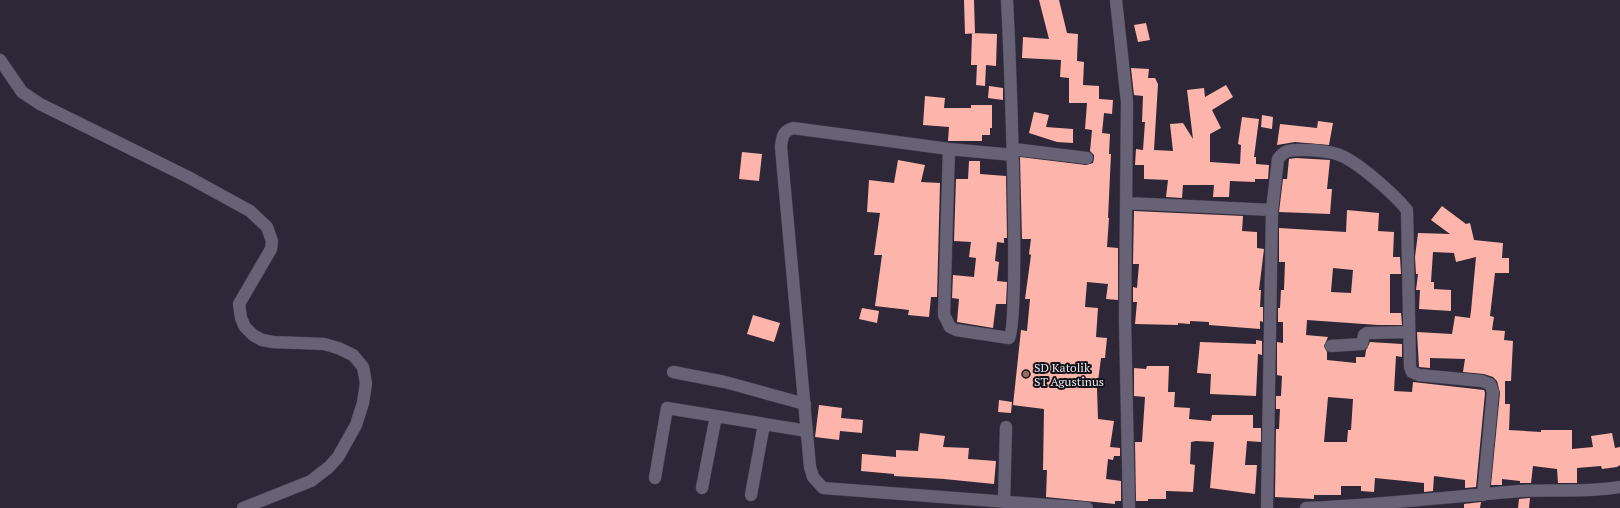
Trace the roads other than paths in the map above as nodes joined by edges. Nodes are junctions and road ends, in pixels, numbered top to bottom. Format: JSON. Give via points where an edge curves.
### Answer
{"nodes":[{"id":1,"x":1007,"y":0,"type":"edge"},
{"id":2,"x":1116,"y":0,"type":"edge"},
{"id":3,"x":0,"y":60,"type":"edge"},
{"id":4,"x":949,"y":149,"type":"junction"},
{"id":5,"x":1013,"y":152,"type":"junction"},
{"id":6,"x":1087,"y":158,"type":"dead end"},
{"id":7,"x":1126,"y":203,"type":"junction"},
{"id":8,"x":1272,"y":210,"type":"junction"},
{"id":9,"x":1409,"y":332,"type":"junction"},
{"id":10,"x":1331,"y":346,"type":"dead end"},
{"id":11,"x":674,"y":372,"type":"dead end"},
{"id":12,"x":805,"y":404,"type":"junction"},
{"id":13,"x":716,"y":416,"type":"junction"},
{"id":14,"x":764,"y":424,"type":"junction"},
{"id":15,"x":1006,"y":427,"type":"dead end"},
{"id":16,"x":807,"y":430,"type":"junction"},
{"id":17,"x":656,"y":478,"type":"dead end"},
{"id":18,"x":1620,"y":486,"type":"edge"},
{"id":19,"x":702,"y":488,"type":"dead end"},
{"id":20,"x":750,"y":495,"type":"dead end"},
{"id":21,"x":1483,"y":495,"type":"junction"},
{"id":22,"x":1004,"y":502,"type":"junction"},
{"id":23,"x":1443,"y":503,"type":"edge"},
{"id":24,"x":1385,"y":505,"type":"edge"},
{"id":25,"x":243,"y":508,"type":"edge"},
{"id":26,"x":1087,"y":508,"type":"edge"},
{"id":27,"x":1129,"y":508,"type":"edge"},
{"id":28,"x":1267,"y":508,"type":"edge"},
{"id":29,"x":1306,"y":508,"type":"edge"}],
"edges":[{"from":1,"to":5,"type":"street"},
{"from":2,"to":7,"type":"street","via":[[1127,102]]},
{"from":3,"to":25,"type":"street","via":[[22,92],[40,104],[188,177],[250,211],[267,227],[271,234],[271,249],[239,304],[241,318],[253,335],[273,342],[324,344],[353,355],[363,367],[366,383],[356,425],[329,467],[311,481]]},
{"from":4,"to":5,"type":"street"},
{"from":4,"to":5,"type":"street","via":[[944,315],[950,327],[956,330],[1006,338],[1011,336],[1014,303]]},
{"from":4,"to":12,"type":"street","via":[[793,128],[782,136]]},
{"from":5,"to":6,"type":"street"},
{"from":7,"to":8,"type":"street"},
{"from":7,"to":27,"type":"street","via":[[1125,389]]},
{"from":8,"to":9,"type":"street","via":[[1278,158],[1290,150],[1338,155],[1355,164],[1393,196],[1407,210]]},
{"from":8,"to":28,"type":"street"},
{"from":9,"to":10,"type":"street","via":[[1367,333],[1362,344]]},
{"from":9,"to":21,"type":"street","via":[[1412,372],[1432,377],[1487,382],[1492,387]]},
{"from":11,"to":12,"type":"street","via":[[725,382]]},
{"from":12,"to":16,"type":"street"},
{"from":13,"to":14,"type":"street"},
{"from":13,"to":17,"type":"street","via":[[667,408]]},
{"from":13,"to":19,"type":"street"},
{"from":14,"to":16,"type":"street"},
{"from":14,"to":20,"type":"street"},
{"from":15,"to":22,"type":"street"},
{"from":16,"to":22,"type":"street","via":[[810,467],[813,477],[823,488]]},
{"from":18,"to":21,"type":"street"},
{"from":21,"to":23,"type":"street"},
{"from":22,"to":26,"type":"street"},
{"from":23,"to":24,"type":"street"},
{"from":24,"to":29,"type":"street"}]}
